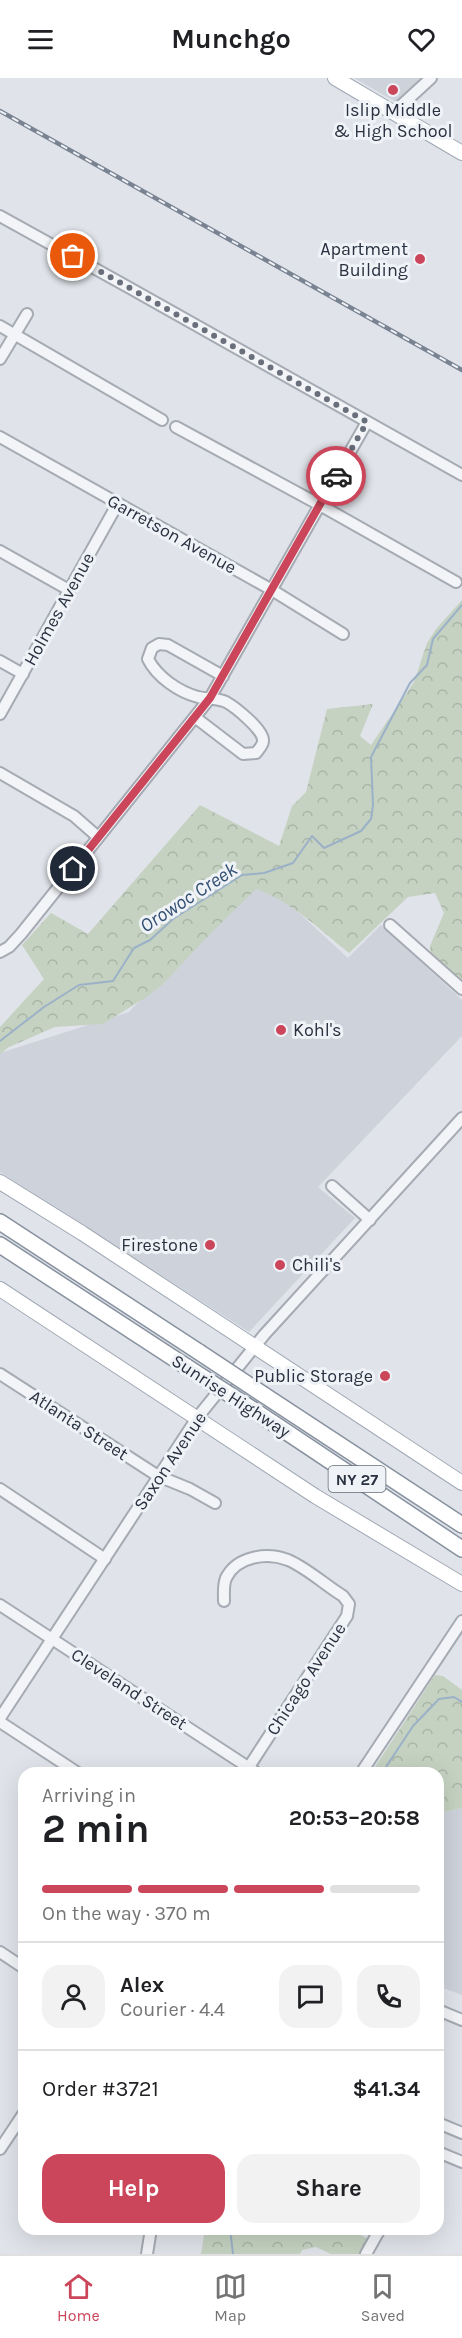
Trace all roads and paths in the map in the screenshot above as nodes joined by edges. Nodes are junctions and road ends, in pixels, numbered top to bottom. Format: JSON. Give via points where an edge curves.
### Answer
{"nodes":[{"id":1,"x":335,"y":78,"type":"edge"},
{"id":2,"x":431,"y":78,"type":"edge"},
{"id":3,"x":393,"y":112,"type":"junction"},
{"id":4,"x":462,"y":153,"type":"edge"},
{"id":5,"x":0,"y":216,"type":"edge"},
{"id":6,"x":27,"y":314,"type":"dead end"},
{"id":7,"x":0,"y":326,"type":"edge"},
{"id":8,"x":14,"y":334,"type":"junction"},
{"id":9,"x":0,"y":359,"type":"edge"},
{"id":10,"x":162,"y":420,"type":"dead end"},
{"id":11,"x":367,"y":422,"type":"junction"},
{"id":12,"x":176,"y":427,"type":"dead end"},
{"id":13,"x":0,"y":437,"type":"edge"},
{"id":14,"x":462,"y":476,"type":"edge"},
{"id":15,"x":118,"y":503,"type":"junction"},
{"id":16,"x":320,"y":505,"type":"junction"},
{"id":17,"x":0,"y":550,"type":"edge"},
{"id":18,"x":456,"y":582,"type":"dead end"},
{"id":19,"x":69,"y":590,"type":"junction"},
{"id":20,"x":272,"y":590,"type":"junction"},
{"id":21,"x":344,"y":634,"type":"dead end"},
{"id":22,"x":0,"y":661,"type":"edge"},
{"id":23,"x":23,"y":674,"type":"junction"},
{"id":24,"x":223,"y":676,"type":"junction"},
{"id":25,"x":210,"y":698,"type":"junction"},
{"id":26,"x":0,"y":714,"type":"edge"},
{"id":27,"x":196,"y":718,"type":"junction"},
{"id":28,"x":0,"y":773,"type":"edge"},
{"id":29,"x":98,"y":837,"type":"junction"},
{"id":30,"x":390,"y":925,"type":"dead end"},
{"id":31,"x":0,"y":952,"type":"edge"},
{"id":32,"x":462,"y":989,"type":"edge"},
{"id":33,"x":462,"y":1118,"type":"edge"},
{"id":34,"x":0,"y":1182,"type":"edge"},
{"id":35,"x":332,"y":1186,"type":"dead end"},
{"id":36,"x":370,"y":1220,"type":"junction"},
{"id":37,"x":0,"y":1222,"type":"edge"},
{"id":38,"x":0,"y":1245,"type":"edge"},
{"id":39,"x":0,"y":1288,"type":"edge"},
{"id":40,"x":254,"y":1347,"type":"junction"},
{"id":41,"x":0,"y":1374,"type":"edge"},
{"id":42,"x":197,"y":1418,"type":"junction"},
{"id":43,"x":158,"y":1476,"type":"junction"},
{"id":44,"x":462,"y":1483,"type":"edge"},
{"id":45,"x":0,"y":1489,"type":"edge"},
{"id":46,"x":215,"y":1503,"type":"dead end"},
{"id":47,"x":462,"y":1525,"type":"edge"},
{"id":48,"x":462,"y":1549,"type":"edge"},
{"id":49,"x":105,"y":1559,"type":"junction"},
{"id":50,"x":462,"y":1584,"type":"edge"},
{"id":51,"x":224,"y":1601,"type":"dead end"},
{"id":52,"x":0,"y":1605,"type":"edge"},
{"id":53,"x":462,"y":1621,"type":"edge"},
{"id":54,"x":53,"y":1639,"type":"junction"},
{"id":55,"x":0,"y":1718,"type":"edge"},
{"id":56,"x":0,"y":1722,"type":"edge"},
{"id":57,"x":69,"y":1767,"type":"edge"},
{"id":58,"x":244,"y":1767,"type":"edge"},
{"id":59,"x":253,"y":1767,"type":"edge"},
{"id":60,"x":365,"y":1767,"type":"edge"},
{"id":61,"x":0,"y":1952,"type":"edge"},
{"id":62,"x":18,"y":1964,"type":"edge"},
{"id":63,"x":444,"y":2012,"type":"edge"},
{"id":64,"x":462,"y":2020,"type":"edge"},
{"id":65,"x":18,"y":2122,"type":"edge"},
{"id":66,"x":444,"y":2126,"type":"edge"},
{"id":67,"x":462,"y":2133,"type":"edge"},
{"id":68,"x":0,"y":2149,"type":"edge"},
{"id":69,"x":444,"y":2154,"type":"edge"},
{"id":70,"x":462,"y":2162,"type":"edge"},
{"id":71,"x":150,"y":2235,"type":"edge"},
{"id":72,"x":377,"y":2235,"type":"edge"},
{"id":73,"x":147,"y":2254,"type":"edge"},
{"id":74,"x":366,"y":2254,"type":"edge"}],
"edges":[{"from":1,"to":3,"type":"main road"},
{"from":2,"to":3,"type":"street"},
{"from":3,"to":4,"type":"main road"},
{"from":5,"to":11,"type":"street"},
{"from":6,"to":8,"type":"street"},
{"from":7,"to":8,"type":"street"},
{"from":8,"to":9,"type":"street"},
{"from":8,"to":10,"type":"street"},
{"from":11,"to":14,"type":"street"},
{"from":11,"to":16,"type":"street"},
{"from":12,"to":16,"type":"street"},
{"from":13,"to":15,"type":"street","name":"Garretson Avenue"},
{"from":15,"to":19,"type":"street","name":"Holmes Avenue"},
{"from":15,"to":20,"type":"street","name":"Garretson Avenue"},
{"from":16,"to":18,"type":"street"},
{"from":16,"to":20,"type":"street"},
{"from":17,"to":19,"type":"street"},
{"from":19,"to":23,"type":"street","name":"Holmes Avenue"},
{"from":20,"to":21,"type":"street","name":"Garretson Avenue"},
{"from":20,"to":24,"type":"street"},
{"from":22,"to":23,"type":"street"},
{"from":23,"to":26,"type":"street","name":"Holmes Avenue"},
{"from":24,"to":25,"type":"street"},
{"from":24,"to":25,"type":"street","via":[[168,645],[159,644],[148,654],[151,666],[170,683],[184,692]]},
{"from":25,"to":27,"type":"street"},
{"from":25,"to":27,"type":"street","via":[[224,701],[238,711],[260,731],[263,744],[256,753],[243,754]]},
{"from":27,"to":29,"type":"street"},
{"from":28,"to":29,"type":"street","via":[[74,816]]},
{"from":29,"to":31,"type":"street","via":[[21,934]]},
{"from":30,"to":32,"type":"street"},
{"from":33,"to":36,"type":"street","name":"Saxon Avenue"},
{"from":34,"to":40,"type":"main road"},
{"from":35,"to":36,"type":"street"},
{"from":36,"to":40,"type":"street","name":"Saxon Avenue"},
{"from":37,"to":47,"type":"highway","name":"Sunrise Highway","number":"NY 27","bridge":true},
{"from":38,"to":48,"type":"highway","name":"Sunrise Highway","number":"NY 27","bridge":true},
{"from":39,"to":42,"type":"main road","name":"Sunrise Highway"},
{"from":40,"to":42,"type":"street","name":"Saxon Avenue"},
{"from":40,"to":44,"type":"main road"},
{"from":41,"to":43,"type":"street","name":"Atlanta Street"},
{"from":42,"to":43,"type":"street","name":"Saxon Avenue"},
{"from":42,"to":50,"type":"main road","name":"Sunrise Highway","via":[[360,1524]]},
{"from":43,"to":46,"type":"street","name":"Atlanta Street"},
{"from":43,"to":49,"type":"street","name":"Saxon Avenue"},
{"from":45,"to":49,"type":"street"},
{"from":49,"to":54,"type":"street","name":"Saxon Avenue"},
{"from":51,"to":59,"type":"street","name":"Chicago Avenue","via":[[225,1581],[232,1568],[262,1555],[287,1560],[343,1596],[349,1604],[347,1616]]},
{"from":52,"to":54,"type":"street","name":"Cleveland Street"},
{"from":53,"to":60,"type":"street"},
{"from":54,"to":55,"type":"street","name":"Saxon Avenue"},
{"from":54,"to":58,"type":"street","name":"Cleveland Street"},
{"from":56,"to":57,"type":"street"},
{"from":61,"to":62,"type":"street"},
{"from":63,"to":64,"type":"street"},
{"from":65,"to":68,"type":"street"},
{"from":66,"to":67,"type":"street"},
{"from":69,"to":70,"type":"street"},
{"from":71,"to":73,"type":"street"},
{"from":72,"to":74,"type":"street"}]}
